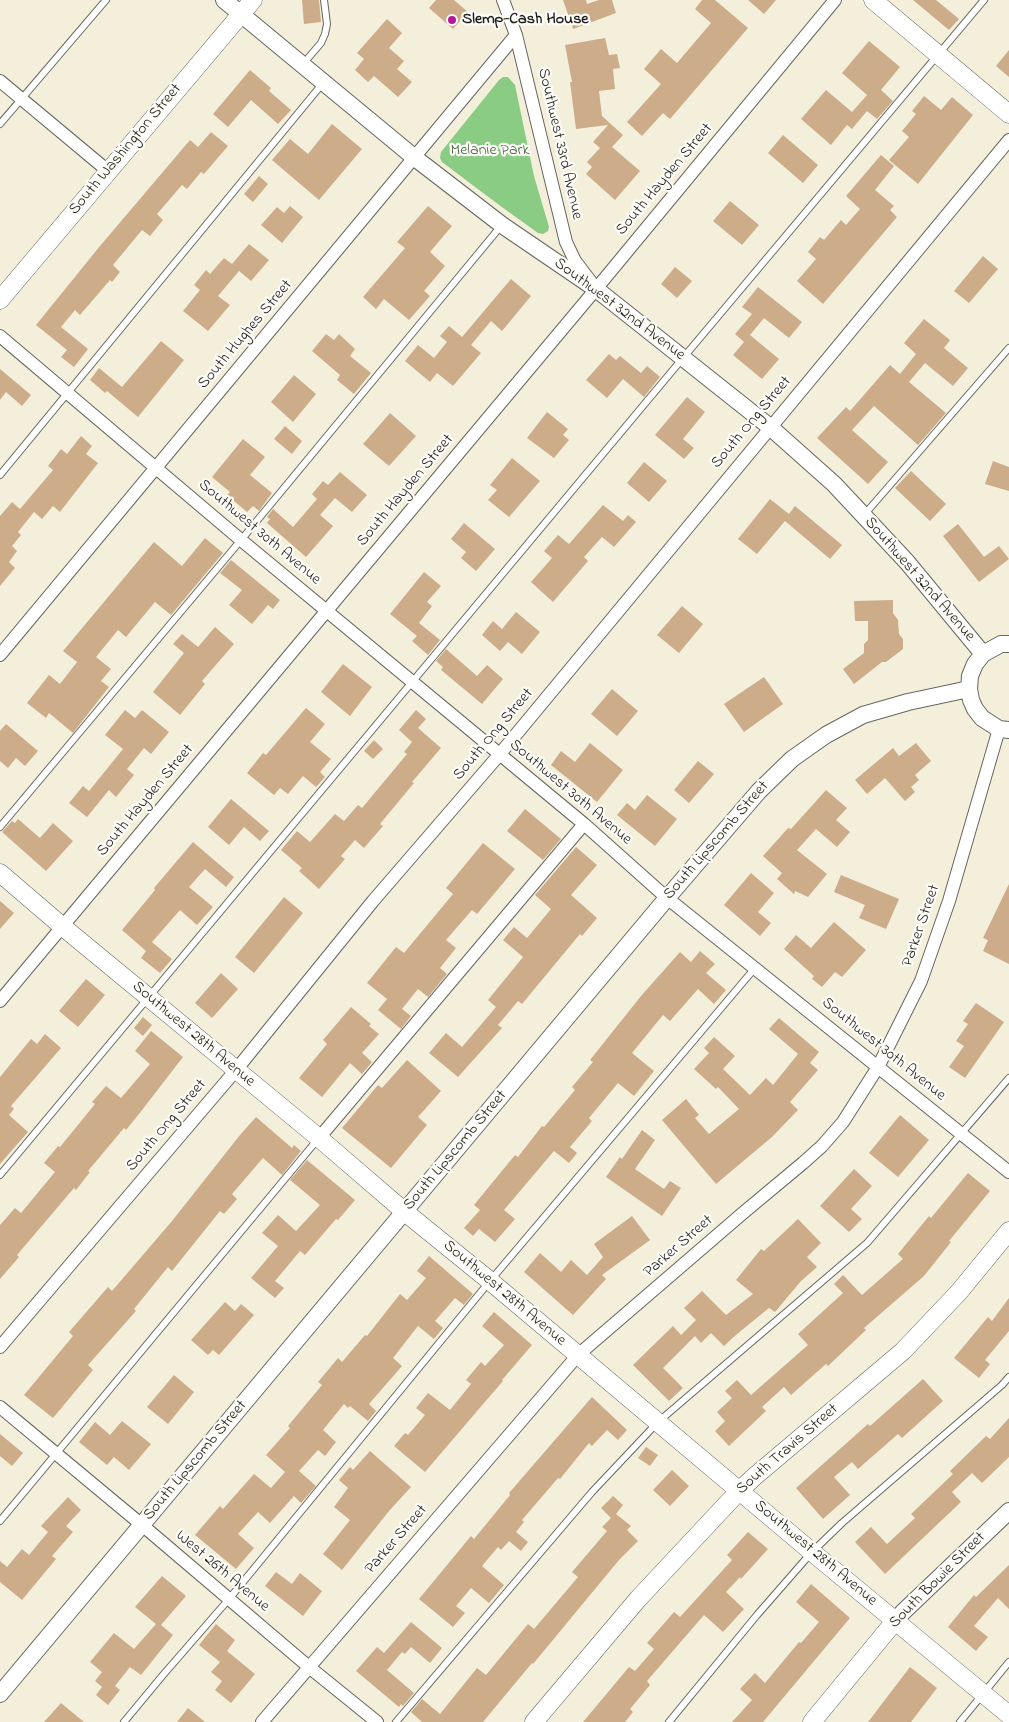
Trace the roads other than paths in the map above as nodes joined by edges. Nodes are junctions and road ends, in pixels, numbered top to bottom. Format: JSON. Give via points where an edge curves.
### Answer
{"nodes":[{"id":1,"x":106,"y":0,"type":"edge"},
{"id":2,"x":224,"y":0,"type":"edge"},
{"id":3,"x":253,"y":0,"type":"edge"},
{"id":4,"x":324,"y":0,"type":"edge"},
{"id":5,"x":503,"y":0,"type":"edge"},
{"id":6,"x":835,"y":0,"type":"edge"},
{"id":7,"x":873,"y":0,"type":"edge"},
{"id":8,"x":984,"y":0,"type":"edge"},
{"id":9,"x":241,"y":14,"type":"junction"},
{"id":10,"x":516,"y":35,"type":"junction"},
{"id":11,"x":938,"y":55,"type":"junction"},
{"id":12,"x":302,"y":65,"type":"junction"},
{"id":13,"x":0,"y":81,"type":"edge"},
{"id":14,"x":323,"y":83,"type":"junction"},
{"id":15,"x":21,"y":99,"type":"junction"},
{"id":16,"x":1009,"y":114,"type":"edge"},
{"id":17,"x":0,"y":124,"type":"edge"},
{"id":18,"x":1009,"y":140,"type":"edge"},
{"id":19,"x":415,"y":158,"type":"junction"},
{"id":20,"x":108,"y":171,"type":"junction"},
{"id":21,"x":502,"y":225,"type":"junction"},
{"id":22,"x":596,"y":289,"type":"junction"},
{"id":23,"x":0,"y":300,"type":"edge"},
{"id":24,"x":0,"y":336,"type":"edge"},
{"id":25,"x":1009,"y":348,"type":"edge"},
{"id":26,"x":683,"y":358,"type":"junction"},
{"id":27,"x":67,"y":394,"type":"junction"},
{"id":28,"x":770,"y":427,"type":"junction"},
{"id":29,"x":156,"y":468,"type":"junction"},
{"id":30,"x":0,"y":475,"type":"edge"},
{"id":31,"x":864,"y":516,"type":"junction"},
{"id":32,"x":241,"y":540,"type":"junction"},
{"id":33,"x":328,"y":610,"type":"junction"},
{"id":34,"x":1009,"y":644,"type":"edge"},
{"id":35,"x":983,"y":654,"type":"junction"},
{"id":36,"x":0,"y":655,"type":"edge"},
{"id":37,"x":412,"y":682,"type":"junction"},
{"id":38,"x":969,"y":689,"type":"junction"},
{"id":39,"x":1004,"y":730,"type":"edge"},
{"id":40,"x":499,"y":755,"type":"junction"},
{"id":41,"x":584,"y":824,"type":"junction"},
{"id":42,"x":0,"y":827,"type":"edge"},
{"id":43,"x":0,"y":873,"type":"edge"},
{"id":44,"x":667,"y":898,"type":"junction"},
{"id":45,"x":63,"y":927,"type":"junction"},
{"id":46,"x":755,"y":968,"type":"junction"},
{"id":47,"x":148,"y":998,"type":"junction"},
{"id":48,"x":0,"y":1001,"type":"edge"},
{"id":49,"x":878,"y":1067,"type":"junction"},
{"id":50,"x":236,"y":1070,"type":"junction"},
{"id":51,"x":1009,"y":1078,"type":"edge"},
{"id":52,"x":961,"y":1134,"type":"junction"},
{"id":53,"x":319,"y":1138,"type":"junction"},
{"id":54,"x":1009,"y":1172,"type":"edge"},
{"id":55,"x":0,"y":1175,"type":"edge"},
{"id":56,"x":405,"y":1212,"type":"junction"},
{"id":57,"x":1009,"y":1231,"type":"edge"},
{"id":58,"x":490,"y":1281,"type":"junction"},
{"id":59,"x":0,"y":1347,"type":"edge"},
{"id":60,"x":578,"y":1355,"type":"junction"},
{"id":61,"x":1009,"y":1377,"type":"edge"},
{"id":62,"x":0,"y":1407,"type":"edge"},
{"id":63,"x":658,"y":1422,"type":"junction"},
{"id":64,"x":56,"y":1454,"type":"junction"},
{"id":65,"x":739,"y":1491,"type":"junction"},
{"id":66,"x":1009,"y":1511,"type":"edge"},
{"id":67,"x":0,"y":1521,"type":"edge"},
{"id":68,"x":142,"y":1525,"type":"junction"},
{"id":69,"x":812,"y":1552,"type":"junction"},
{"id":70,"x":229,"y":1599,"type":"junction"},
{"id":71,"x":895,"y":1621,"type":"junction"},
{"id":72,"x":1009,"y":1662,"type":"edge"},
{"id":73,"x":309,"y":1667,"type":"junction"},
{"id":74,"x":983,"y":1693,"type":"junction"},
{"id":75,"x":0,"y":1694,"type":"edge"},
{"id":76,"x":1009,"y":1715,"type":"edge"},
{"id":77,"x":124,"y":1722,"type":"edge"},
{"id":78,"x":262,"y":1722,"type":"edge"},
{"id":79,"x":377,"y":1722,"type":"edge"},
{"id":80,"x":396,"y":1722,"type":"edge"},
{"id":81,"x":534,"y":1722,"type":"edge"},
{"id":82,"x":669,"y":1722,"type":"edge"},
{"id":83,"x":812,"y":1722,"type":"edge"},
{"id":84,"x":960,"y":1722,"type":"edge"}],
"edges":[{"from":1,"to":15,"type":"lane"},
{"from":2,"to":9,"type":"street","name":"Southwest 32nd Avenue"},
{"from":3,"to":9,"type":"main road","name":"South Washington Street"},
{"from":4,"to":12,"type":"lane","via":[[325,34]]},
{"from":5,"to":10,"type":"street","name":"Southwest 33rd Avenue"},
{"from":6,"to":22,"type":"street","name":"South Hayden Street"},
{"from":7,"to":11,"type":"main road"},
{"from":8,"to":11,"type":"lane"},
{"from":9,"to":12,"type":"street","name":"Southwest 32nd Avenue"},
{"from":9,"to":20,"type":"main road","name":"South Washington Street"},
{"from":10,"to":19,"type":"street","name":"South Hughes Street"},
{"from":10,"to":22,"type":"street","name":"Southwest 33rd Avenue","via":[[566,242],[575,261]]},
{"from":11,"to":16,"type":"main road"},
{"from":11,"to":26,"type":"lane"},
{"from":12,"to":14,"type":"street","name":"Southwest 32nd Avenue"},
{"from":13,"to":15,"type":"street"},
{"from":14,"to":19,"type":"street","name":"Southwest 32nd Avenue"},
{"from":14,"to":27,"type":"lane"},
{"from":15,"to":17,"type":"lane"},
{"from":15,"to":20,"type":"street"},
{"from":18,"to":28,"type":"street","name":"South Ong Street"},
{"from":19,"to":21,"type":"street","name":"Southwest 32nd Avenue"},
{"from":19,"to":29,"type":"street","name":"South Hughes Street"},
{"from":20,"to":23,"type":"main road","name":"South Washington Street"},
{"from":21,"to":22,"type":"street","name":"Southwest 32nd Avenue"},
{"from":21,"to":32,"type":"lane"},
{"from":22,"to":26,"type":"street","name":"Southwest 32nd Avenue"},
{"from":22,"to":33,"type":"street","name":"South Hayden Street"},
{"from":24,"to":27,"type":"street","name":"Southwest 30th Avenue"},
{"from":25,"to":31,"type":"lane"},
{"from":26,"to":28,"type":"street","name":"Southwest 32nd Avenue"},
{"from":26,"to":37,"type":"lane"},
{"from":27,"to":29,"type":"street","name":"Southwest 30th Avenue"},
{"from":27,"to":30,"type":"lane"},
{"from":28,"to":31,"type":"street","name":"Southwest 32nd Avenue","via":[[834,484]]},
{"from":28,"to":40,"type":"street","name":"South Ong Street"},
{"from":29,"to":32,"type":"street","name":"Southwest 30th Avenue"},
{"from":29,"to":36,"type":"street","name":"South Hughes Street"},
{"from":31,"to":35,"type":"street","name":"Southwest 32nd Avenue","via":[[907,562]]},
{"from":32,"to":33,"type":"street","name":"Southwest 30th Avenue"},
{"from":32,"to":42,"type":"lane"},
{"from":33,"to":37,"type":"street","name":"Southwest 30th Avenue"},
{"from":33,"to":45,"type":"street","name":"South Hayden Street"},
{"from":34,"to":35,"type":"street","via":[[1001,644]]},
{"from":35,"to":38,"type":"street","via":[[972,670]]},
{"from":37,"to":40,"type":"street","name":"Southwest 30th Avenue"},
{"from":37,"to":47,"type":"lane"},
{"from":38,"to":39,"type":"street","via":[[978,714]]},
{"from":38,"to":44,"type":"street","name":"South Lipscomb Street","via":[[863,715],[792,759],[759,791]]},
{"from":39,"to":49,"type":"street","name":"Parker Street","via":[[921,981]]},
{"from":40,"to":41,"type":"street","name":"Southwest 30th Avenue"},
{"from":40,"to":50,"type":"street","name":"South Ong Street","via":[[373,901]]},
{"from":41,"to":44,"type":"street","name":"Southwest 30th Avenue"},
{"from":41,"to":53,"type":"street"},
{"from":43,"to":45,"type":"main road","name":"Southwest 28th Avenue"},
{"from":44,"to":46,"type":"street","name":"Southwest 30th Avenue"},
{"from":44,"to":56,"type":"street","name":"South Lipscomb Street"},
{"from":45,"to":47,"type":"main road","name":"Southwest 28th Avenue"},
{"from":45,"to":48,"type":"street","name":"South Hayden Street"},
{"from":46,"to":49,"type":"street","name":"Southwest 30th Avenue"},
{"from":46,"to":58,"type":"lane"},
{"from":47,"to":50,"type":"main road","name":"Southwest 28th Avenue"},
{"from":47,"to":55,"type":"lane"},
{"from":49,"to":52,"type":"street","name":"Southwest 30th Avenue"},
{"from":49,"to":60,"type":"street","name":"Parker Street","via":[[844,1122],[822,1146]]},
{"from":50,"to":53,"type":"main road","name":"Southwest 28th Avenue"},
{"from":50,"to":59,"type":"street","name":"South Ong Street"},
{"from":51,"to":52,"type":"lane"},
{"from":52,"to":54,"type":"street","name":"Southwest 30th Avenue"},
{"from":52,"to":63,"type":"lane","via":[[866,1243]]},
{"from":53,"to":56,"type":"main road","name":"Southwest 28th Avenue"},
{"from":53,"to":64,"type":"lane"},
{"from":56,"to":58,"type":"main road","name":"Southwest 28th Avenue"},
{"from":56,"to":68,"type":"street","name":"South Lipscomb Street"},
{"from":57,"to":65,"type":"main road","name":"South Travis Street","via":[[959,1292],[902,1351]]},
{"from":58,"to":60,"type":"main road","name":"Southwest 28th Avenue"},
{"from":58,"to":70,"type":"lane"},
{"from":60,"to":63,"type":"main road","name":"Southwest 28th Avenue"},
{"from":60,"to":73,"type":"street","name":"Parker Street"},
{"from":61,"to":69,"type":"lane"},
{"from":62,"to":64,"type":"street","name":"West 26th Avenue"},
{"from":63,"to":65,"type":"main road","name":"Southwest 28th Avenue"},
{"from":63,"to":80,"type":"lane","via":[[592,1492]]},
{"from":64,"to":67,"type":"lane"},
{"from":64,"to":68,"type":"street","name":"West 26th Avenue"},
{"from":65,"to":69,"type":"main road","name":"Southwest 28th Avenue"},
{"from":65,"to":81,"type":"main road","name":"South Travis Street","via":[[638,1598]]},
{"from":66,"to":71,"type":"street","name":"South Bowie Street"},
{"from":68,"to":70,"type":"street","name":"West 26th Avenue"},
{"from":68,"to":75,"type":"street","name":"South Lipscomb Street"},
{"from":69,"to":71,"type":"main road","name":"Southwest 28th Avenue"},
{"from":69,"to":82,"type":"lane"},
{"from":70,"to":73,"type":"street","name":"West 26th Avenue"},
{"from":70,"to":77,"type":"lane"},
{"from":71,"to":74,"type":"main road","name":"Southwest 28th Avenue"},
{"from":71,"to":83,"type":"main road","name":"South Bowie Street"},
{"from":72,"to":74,"type":"lane"},
{"from":73,"to":78,"type":"street","name":"Parker Street"},
{"from":73,"to":79,"type":"street","name":"West 26th Avenue"},
{"from":74,"to":76,"type":"main road","name":"Southwest 28th Avenue"},
{"from":74,"to":84,"type":"lane"}]}
